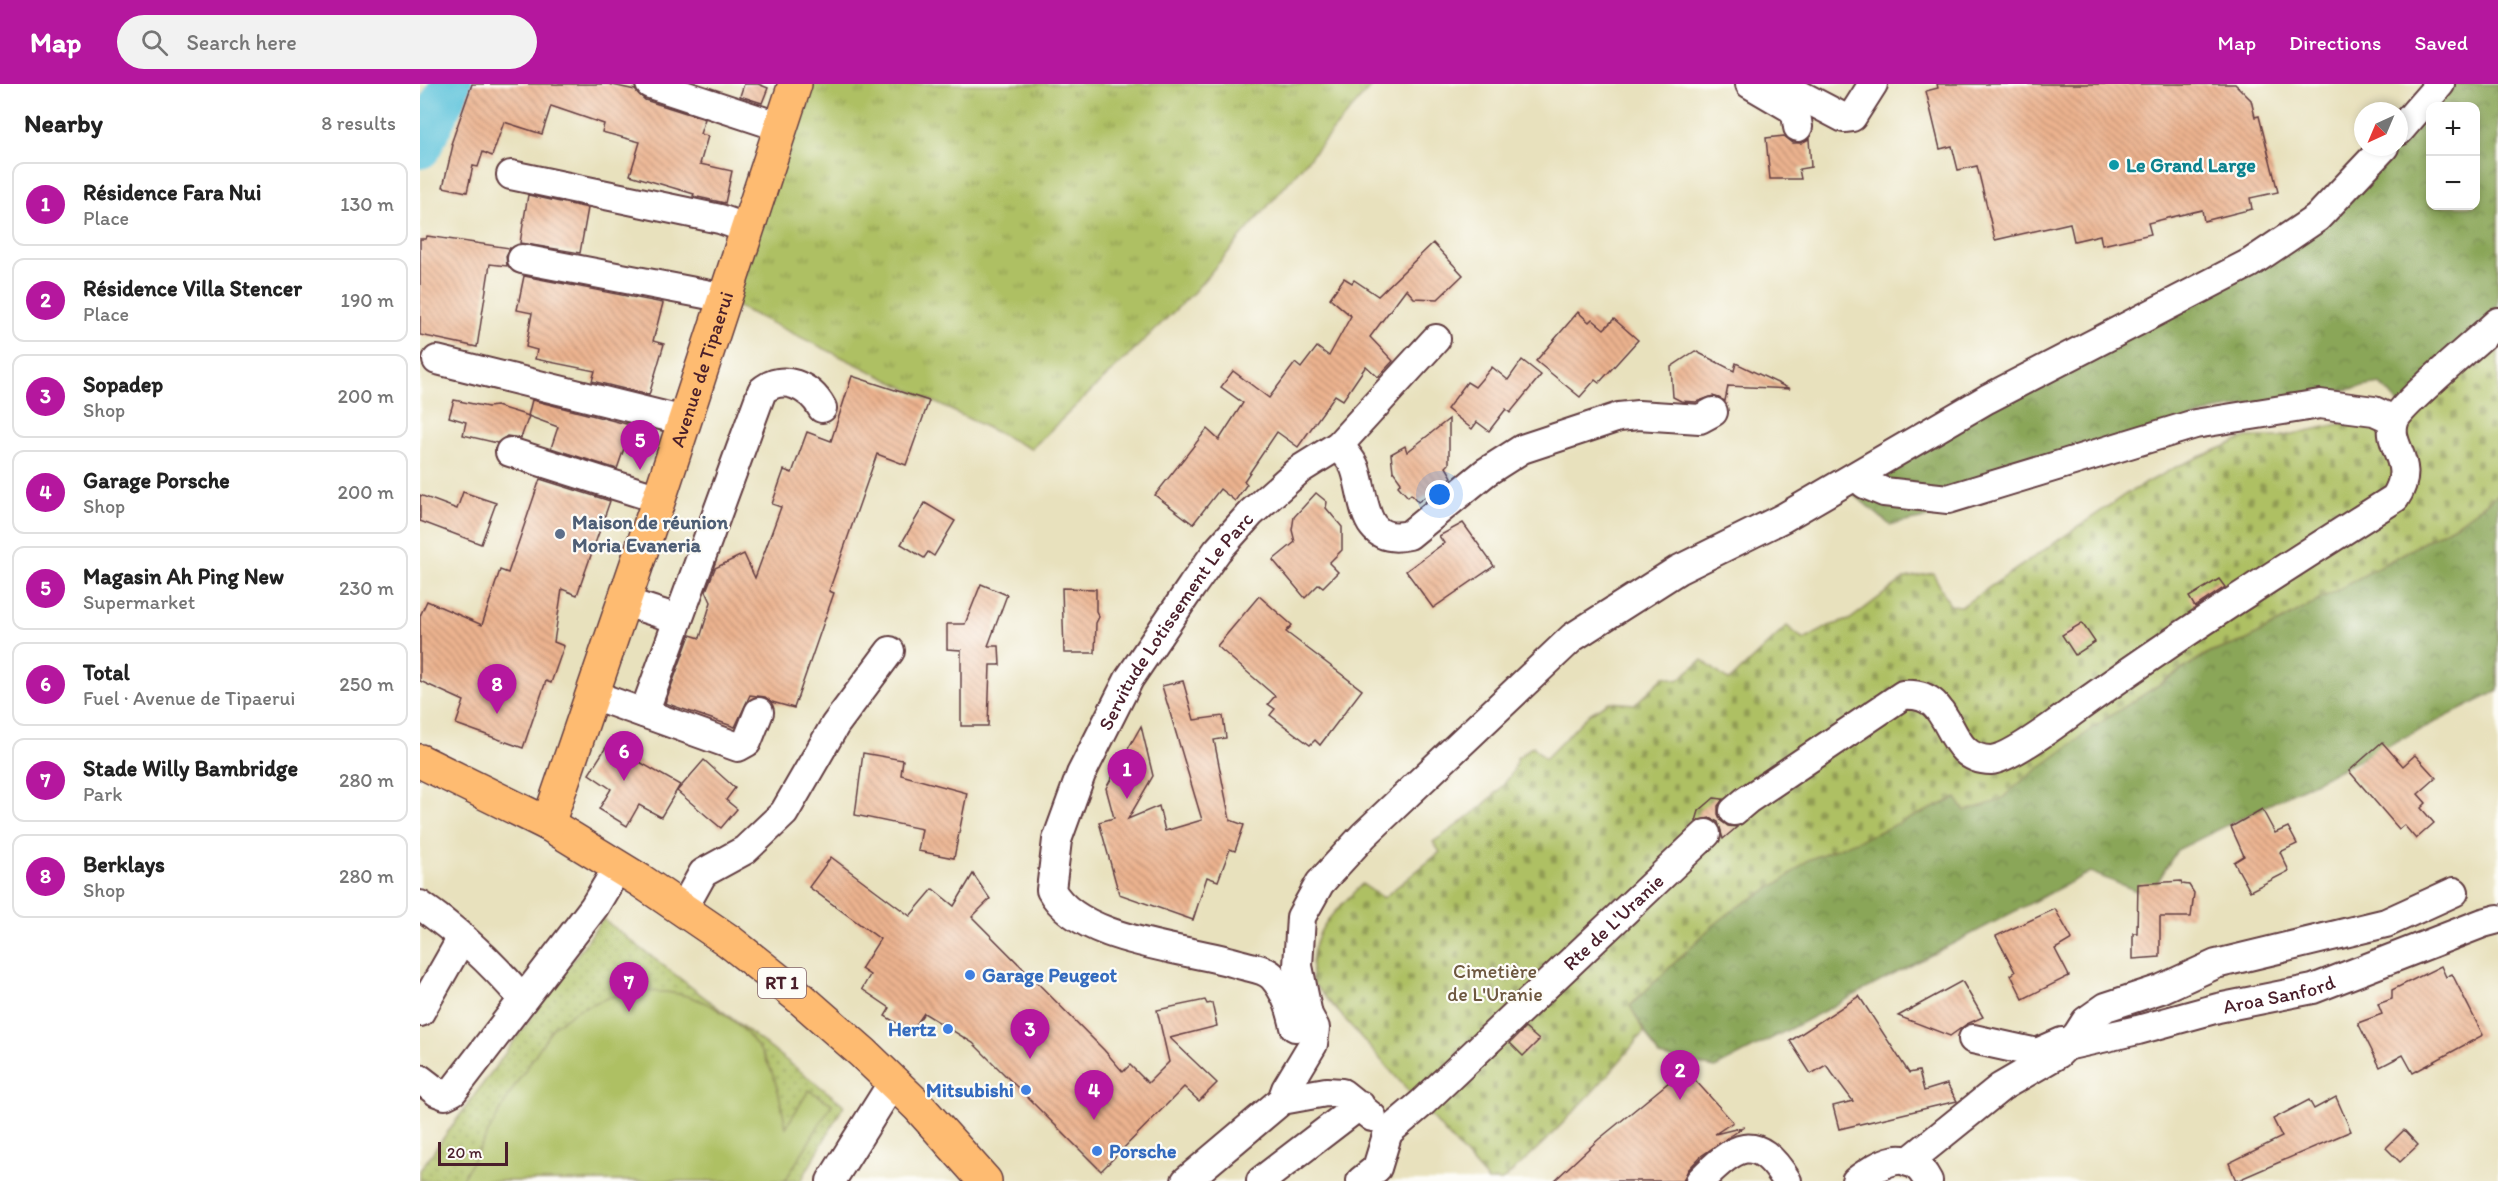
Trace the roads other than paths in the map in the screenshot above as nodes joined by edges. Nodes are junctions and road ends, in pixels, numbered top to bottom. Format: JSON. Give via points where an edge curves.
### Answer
{"nodes":[{"id":1,"x":650,"y":84,"type":"edge"},
{"id":2,"x":795,"y":84,"type":"edge"},
{"id":3,"x":1750,"y":84,"type":"edge"},
{"id":4,"x":1779,"y":84,"type":"edge"},
{"id":5,"x":1873,"y":84,"type":"edge"},
{"id":6,"x":2440,"y":84,"type":"edge"},
{"id":7,"x":2408,"y":121,"type":"edge"},
{"id":8,"x":781,"y":127,"type":"junction"},
{"id":9,"x":1798,"y":127,"type":"dead end"},
{"id":10,"x":2376,"y":156,"type":"edge"},
{"id":11,"x":511,"y":175,"type":"dead end"},
{"id":12,"x":623,"y":183,"type":"dead end"},
{"id":13,"x":750,"y":223,"type":"junction"},
{"id":14,"x":522,"y":259,"type":"dead end"},
{"id":15,"x":726,"y":298,"type":"junction"},
{"id":16,"x":2498,"y":322,"type":"edge"},
{"id":17,"x":1436,"y":339,"type":"dead end"},
{"id":18,"x":437,"y":360,"type":"dead end"},
{"id":19,"x":822,"y":408,"type":"dead end"},
{"id":20,"x":1713,"y":412,"type":"dead end"},
{"id":21,"x":2394,"y":420,"type":"junction"},
{"id":22,"x":685,"y":421,"type":"junction"},
{"id":23,"x":1339,"y":445,"type":"junction"},
{"id":24,"x":510,"y":452,"type":"dead end"},
{"id":25,"x":1857,"y":477,"type":"junction"},
{"id":26,"x":659,"y":499,"type":"junction"},
{"id":27,"x":625,"y":602,"type":"junction"},
{"id":28,"x":678,"y":619,"type":"junction"},
{"id":29,"x":890,"y":651,"type":"dead end"},
{"id":30,"x":593,"y":695,"type":"junction"},
{"id":31,"x":759,"y":712,"type":"dead end"},
{"id":32,"x":644,"y":713,"type":"junction"},
{"id":33,"x":868,"y":720,"type":"dead end"},
{"id":34,"x":835,"y":725,"type":"junction"},
{"id":35,"x":420,"y":761,"type":"edge"},
{"id":36,"x":1734,"y":811,"type":"dead end"},
{"id":37,"x":548,"y":824,"type":"junction"},
{"id":38,"x":1706,"y":834,"type":"dead end"},
{"id":39,"x":618,"y":867,"type":"junction"},
{"id":40,"x":2454,"y":892,"type":"dead end"},
{"id":41,"x":420,"y":905,"type":"edge"},
{"id":42,"x":683,"y":909,"type":"junction"},
{"id":43,"x":2490,"y":921,"type":"edge"},
{"id":44,"x":462,"y":938,"type":"junction"},
{"id":45,"x":522,"y":998,"type":"junction"},
{"id":46,"x":420,"y":1012,"type":"edge"},
{"id":47,"x":1973,"y":1039,"type":"dead end"},
{"id":48,"x":2072,"y":1040,"type":"junction"},
{"id":49,"x":1301,"y":1065,"type":"junction"},
{"id":50,"x":420,"y":1079,"type":"edge"},
{"id":51,"x":893,"y":1082,"type":"junction"},
{"id":52,"x":1282,"y":1100,"type":"junction"},
{"id":53,"x":1359,"y":1105,"type":"junction"},
{"id":54,"x":1388,"y":1132,"type":"junction"},
{"id":55,"x":1908,"y":1162,"type":"junction"},
{"id":56,"x":831,"y":1181,"type":"edge"},
{"id":57,"x":985,"y":1181,"type":"edge"},
{"id":58,"x":1186,"y":1181,"type":"edge"},
{"id":59,"x":1260,"y":1181,"type":"edge"},
{"id":60,"x":1361,"y":1181,"type":"edge"},
{"id":61,"x":1700,"y":1181,"type":"edge"},
{"id":62,"x":1787,"y":1181,"type":"edge"},
{"id":63,"x":1856,"y":1181,"type":"edge"},
{"id":64,"x":1928,"y":1181,"type":"edge"}],
"edges":[{"from":1,"to":8,"type":"street"},
{"from":2,"to":8,"type":"main road","name":"Avenue de Tipaerui"},
{"from":3,"to":9,"type":"street","via":[[1791,108]]},
{"from":4,"to":5,"type":"street","via":[[1844,118],[1857,112]]},
{"from":6,"to":7,"type":"street"},
{"from":8,"to":13,"type":"main road","name":"Avenue de Tipaerui"},
{"from":10,"to":25,"type":"street","via":[[2317,218],[2250,262],[1987,399]]},
{"from":11,"to":13,"type":"street"},
{"from":12,"to":13,"type":"street"},
{"from":13,"to":15,"type":"main road","name":"Avenue de Tipaerui"},
{"from":14,"to":15,"type":"street"},
{"from":15,"to":22,"type":"main road","name":"Avenue de Tipaerui"},
{"from":16,"to":21,"type":"street"},
{"from":17,"to":23,"type":"street","name":"Servitude Lotissement Le Parc"},
{"from":18,"to":22,"type":"street"},
{"from":19,"to":28,"type":"street","via":[[807,390],[790,383],[778,381],[762,391]]},
{"from":20,"to":23,"type":"street","via":[[1700,419],[1619,417],[1522,449],[1486,472],[1409,536],[1398,538],[1386,536],[1370,523],[1354,465]]},
{"from":21,"to":25,"type":"street","via":[[2374,411],[2320,404],[2195,424],[1948,499],[1884,492]]},
{"from":21,"to":36,"type":"street","via":[[2403,460],[2402,487],[2395,498],[2004,756],[1993,760],[1970,756],[1932,701],[1917,694],[1903,695]]},
{"from":22,"to":26,"type":"main road","name":"Avenue de Tipaerui"},
{"from":23,"to":49,"type":"street","name":"Servitude Lotissement Le Parc","via":[[1281,485],[1251,513],[1217,551],[1129,679],[1066,812],[1057,840],[1051,890],[1077,917],[1137,942],[1215,957],[1272,976],[1290,1003]]},
{"from":24,"to":26,"type":"street"},
{"from":25,"to":49,"type":"street","via":[[1678,570],[1573,637],[1364,835],[1320,883],[1301,916],[1298,966],[1308,1015],[1315,1028],[1313,1044]]},
{"from":26,"to":27,"type":"main road","name":"Avenue de Tipaerui"},
{"from":27,"to":28,"type":"street"},
{"from":27,"to":30,"type":"main road","name":"Avenue de Tipaerui"},
{"from":28,"to":32,"type":"street"},
{"from":29,"to":34,"type":"street"},
{"from":30,"to":32,"type":"street"},
{"from":30,"to":37,"type":"main road","name":"Avenue de Tipaerui"},
{"from":31,"to":32,"type":"street","via":[[747,742],[738,747]]},
{"from":33,"to":34,"type":"street","via":[[846,717]]},
{"from":34,"to":42,"type":"street","via":[[784,813],[745,850],[703,873]]},
{"from":35,"to":37,"type":"main road","number":"RT 1"},
{"from":37,"to":39,"type":"main road","number":"RT 1"},
{"from":38,"to":54,"type":"street","name":"Rte de L'Uranie"},
{"from":39,"to":42,"type":"main road","number":"RT 1"},
{"from":39,"to":45,"type":"street","via":[[594,907]]},
{"from":40,"to":48,"type":"street","via":[[2386,923],[2216,964],[2161,989],[2106,1007],[2086,1021]]},
{"from":41,"to":44,"type":"street"},
{"from":42,"to":51,"type":"main road","number":"RT 1","via":[[798,996]]},
{"from":43,"to":48,"type":"street","name":"Aroa Sanford","via":[[2313,989],[2218,1008],[2138,1030]]},
{"from":44,"to":45,"type":"street"},
{"from":44,"to":46,"type":"street"},
{"from":45,"to":50,"type":"street","via":[[453,1091],[445,1095]]},
{"from":47,"to":48,"type":"street","name":"Aroa Sanford","via":[[2037,1053]]},
{"from":48,"to":55,"type":"street","via":[[2030,1072],[2001,1087]]},
{"from":49,"to":52,"type":"street"},
{"from":51,"to":56,"type":"street"},
{"from":51,"to":57,"type":"main road","number":"RT 1"},
{"from":52,"to":53,"type":"street","via":[[1342,1093]]},
{"from":52,"to":58,"type":"street"},
{"from":53,"to":54,"type":"street"},
{"from":53,"to":59,"type":"street"},
{"from":54,"to":60,"type":"street","via":[[1377,1168]]},
{"from":55,"to":63,"type":"street","via":[[1891,1160]]},
{"from":55,"to":64,"type":"street","via":[[1922,1169]]},
{"from":61,"to":62,"type":"street","via":[[1727,1155],[1739,1148],[1753,1148],[1780,1169]]}]}
